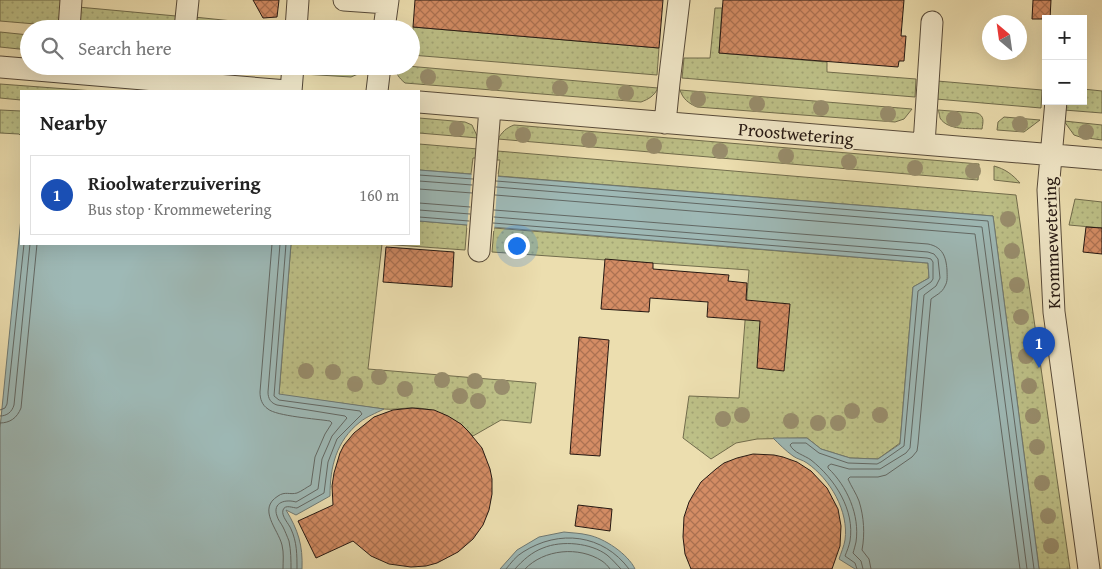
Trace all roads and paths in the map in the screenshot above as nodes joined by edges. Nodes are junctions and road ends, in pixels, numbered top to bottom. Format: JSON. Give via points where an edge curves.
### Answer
{"nodes":[{"id":1,"x":71,"y":0,"type":"edge"},
{"id":2,"x":188,"y":0,"type":"edge"},
{"id":3,"x":298,"y":0,"type":"edge"},
{"id":4,"x":344,"y":0,"type":"edge"},
{"id":5,"x":679,"y":0,"type":"edge"},
{"id":6,"x":388,"y":2,"type":"edge"},
{"id":7,"x":70,"y":20,"type":"edge"},
{"id":8,"x":187,"y":20,"type":"edge"},
{"id":9,"x":297,"y":20,"type":"edge"},
{"id":10,"x":385,"y":20,"type":"edge"},
{"id":11,"x":932,"y":22,"type":"dead end"},
{"id":12,"x":0,"y":67,"type":"edge"},
{"id":13,"x":20,"y":68,"type":"edge"},
{"id":14,"x":187,"y":75,"type":"edge"},
{"id":15,"x":292,"y":75,"type":"edge"},
{"id":16,"x":379,"y":75,"type":"edge"},
{"id":17,"x":281,"y":90,"type":"edge"},
{"id":18,"x":291,"y":90,"type":"edge"},
{"id":19,"x":377,"y":90,"type":"edge"},
{"id":20,"x":420,"y":102,"type":"edge"},
{"id":21,"x":1056,"y":105,"type":"edge"},
{"id":22,"x":490,"y":108,"type":"junction"},
{"id":23,"x":665,"y":123,"type":"junction"},
{"id":24,"x":924,"y":144,"type":"junction"},
{"id":25,"x":1051,"y":155,"type":"junction"},
{"id":26,"x":1102,"y":159,"type":"edge"},
{"id":27,"x":479,"y":251,"type":"dead end"},
{"id":28,"x":1089,"y":569,"type":"edge"}],
"edges":[{"from":1,"to":7,"type":"street"},
{"from":2,"to":8,"type":"street"},
{"from":3,"to":9,"type":"street"},
{"from":4,"to":6,"type":"street"},
{"from":5,"to":23,"type":"street"},
{"from":6,"to":10,"type":"street"},
{"from":11,"to":24,"type":"street"},
{"from":12,"to":13,"type":"street"},
{"from":14,"to":17,"type":"street"},
{"from":15,"to":18,"type":"street"},
{"from":16,"to":19,"type":"street"},
{"from":20,"to":22,"type":"street","name":"Proostwetering"},
{"from":21,"to":25,"type":"street","name":"Krommewetering"},
{"from":22,"to":23,"type":"street","name":"Proostwetering"},
{"from":22,"to":27,"type":"street"},
{"from":23,"to":24,"type":"street","name":"Proostwetering"},
{"from":24,"to":25,"type":"street","name":"Proostwetering"},
{"from":25,"to":26,"type":"street","name":"Proostwetering"},
{"from":25,"to":28,"type":"street","name":"Krommewetering","via":[[1048,190],[1054,312]]}]}
